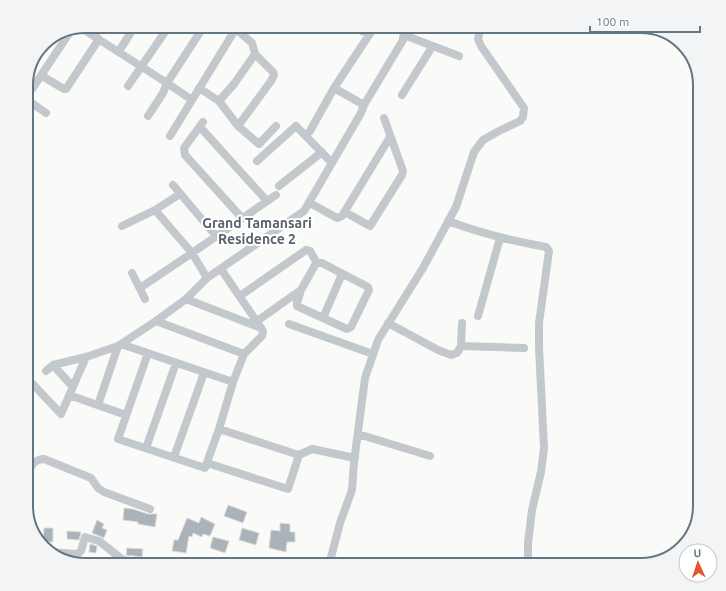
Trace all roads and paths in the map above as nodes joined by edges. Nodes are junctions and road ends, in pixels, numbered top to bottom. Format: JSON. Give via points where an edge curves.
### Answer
{"nodes":[{"id":1,"x":89,"y":33,"type":"edge"},
{"id":2,"x":99,"y":33,"type":"edge"},
{"id":3,"x":131,"y":33,"type":"edge"},
{"id":4,"x":164,"y":33,"type":"edge"},
{"id":5,"x":200,"y":33,"type":"edge"},
{"id":6,"x":233,"y":33,"type":"edge"},
{"id":7,"x":241,"y":33,"type":"edge"},
{"id":8,"x":479,"y":33,"type":"edge"},
{"id":9,"x":369,"y":34,"type":"edge"},
{"id":10,"x":404,"y":35,"type":"joint"},
{"id":11,"x":67,"y":36,"type":"edge"},
{"id":12,"x":97,"y":38,"type":"junction"},
{"id":13,"x":432,"y":47,"type":"junction"},
{"id":14,"x":119,"y":51,"type":"junction"},
{"id":15,"x":255,"y":54,"type":"junction"},
{"id":16,"x":459,"y":56,"type":"dead end"},
{"id":17,"x":142,"y":67,"type":"junction"},
{"id":18,"x":42,"y":76,"type":"junction"},
{"id":19,"x":168,"y":83,"type":"junction"},
{"id":20,"x":128,"y":86,"type":"dead end"},
{"id":21,"x":33,"y":88,"type":"edge"},
{"id":22,"x":199,"y":88,"type":"junction"},
{"id":23,"x":334,"y":88,"type":"junction"},
{"id":24,"x":402,"y":95,"type":"dead end"},
{"id":25,"x":192,"y":100,"type":"junction"},
{"id":26,"x":219,"y":101,"type":"junction"},
{"id":27,"x":33,"y":103,"type":"edge"},
{"id":28,"x":364,"y":105,"type":"junction"},
{"id":29,"x":46,"y":113,"type":"dead end"},
{"id":30,"x":148,"y":116,"type":"dead end"},
{"id":31,"x":384,"y":118,"type":"dead end"},
{"id":32,"x":238,"y":126,"type":"junction"},
{"id":33,"x":276,"y":126,"type":"dead end"},
{"id":34,"x":310,"y":131,"type":"dead end"},
{"id":35,"x":170,"y":136,"type":"dead end"},
{"id":36,"x":390,"y":137,"type":"junction"},
{"id":37,"x":322,"y":152,"type":"junction"},
{"id":38,"x":257,"y":161,"type":"dead end"},
{"id":39,"x":332,"y":163,"type":"junction"},
{"id":40,"x":173,"y":185,"type":"dead end"},
{"id":41,"x":279,"y":186,"type":"dead end"},
{"id":42,"x":180,"y":194,"type":"junction"},
{"id":43,"x":276,"y":195,"type":"dead end"},
{"id":44,"x":267,"y":201,"type":"junction"},
{"id":45,"x":310,"y":203,"type":"junction"},
{"id":46,"x":155,"y":210,"type":"junction"},
{"id":47,"x":345,"y":212,"type":"junction"},
{"id":48,"x":242,"y":218,"type":"junction"},
{"id":49,"x":448,"y":220,"type":"junction"},
{"id":50,"x":122,"y":226,"type":"dead end"},
{"id":51,"x":216,"y":236,"type":"junction"},
{"id":52,"x":500,"y":238,"type":"junction"},
{"id":53,"x":192,"y":253,"type":"junction"},
{"id":54,"x":317,"y":263,"type":"junction"},
{"id":55,"x":221,"y":269,"type":"junction"},
{"id":56,"x":132,"y":273,"type":"dead end"},
{"id":57,"x":342,"y":274,"type":"junction"},
{"id":58,"x":207,"y":278,"type":"junction"},
{"id":59,"x":140,"y":288,"type":"junction"},
{"id":60,"x":301,"y":290,"type":"junction"},
{"id":61,"x":240,"y":296,"type":"junction"},
{"id":62,"x":145,"y":299,"type":"dead end"},
{"id":63,"x":186,"y":299,"type":"junction"},
{"id":64,"x":478,"y":316,"type":"dead end"},
{"id":65,"x":323,"y":318,"type":"junction"},
{"id":66,"x":156,"y":321,"type":"junction"},
{"id":67,"x":388,"y":323,"type":"junction"},
{"id":68,"x":462,"y":323,"type":"dead end"},
{"id":69,"x":259,"y":324,"type":"junction"},
{"id":70,"x":289,"y":324,"type":"dead end"},
{"id":71,"x":120,"y":345,"type":"junction"},
{"id":72,"x":461,"y":346,"type":"junction"},
{"id":73,"x":524,"y":348,"type":"dead end"},
{"id":74,"x":148,"y":354,"type":"junction"},
{"id":75,"x":244,"y":354,"type":"junction"},
{"id":76,"x":373,"y":354,"type":"junction"},
{"id":77,"x":86,"y":357,"type":"junction"},
{"id":78,"x":176,"y":363,"type":"junction"},
{"id":79,"x":53,"y":365,"type":"junction"},
{"id":80,"x":46,"y":371,"type":"dead end"},
{"id":81,"x":204,"y":372,"type":"junction"},
{"id":82,"x":233,"y":382,"type":"junction"},
{"id":83,"x":33,"y":384,"type":"edge"},
{"id":84,"x":73,"y":387,"type":"junction"},
{"id":85,"x":69,"y":395,"type":"junction"},
{"id":86,"x":98,"y":405,"type":"junction"},
{"id":87,"x":126,"y":415,"type":"junction"},
{"id":88,"x":219,"y":429,"type":"junction"},
{"id":89,"x":358,"y":434,"type":"junction"},
{"id":90,"x":146,"y":448,"type":"junction"},
{"id":91,"x":299,"y":455,"type":"junction"},
{"id":92,"x":430,"y":456,"type":"dead end"},
{"id":93,"x":174,"y":457,"type":"junction"},
{"id":94,"x":355,"y":458,"type":"junction"},
{"id":95,"x":207,"y":463,"type":"junction"},
{"id":96,"x":33,"y":464,"type":"edge"},
{"id":97,"x":150,"y":508,"type":"dead end"},
{"id":98,"x":64,"y":553,"type":"edge"},
{"id":99,"x":120,"y":558,"type":"edge"},
{"id":100,"x":331,"y":558,"type":"edge"},
{"id":101,"x":528,"y":558,"type":"edge"}],
"edges":[{"from":1,"to":12,"type":"street"},
{"from":2,"to":12,"type":"street"},
{"from":3,"to":14,"type":"street"},
{"from":4,"to":17,"type":"street"},
{"from":5,"to":19,"type":"street"},
{"from":6,"to":22,"type":"street"},
{"from":7,"to":15,"type":"street","via":[[252,43]]},
{"from":8,"to":49,"type":"street","via":[[478,39],[481,46],[524,108],[524,113],[520,121],[483,140],[477,147],[456,207]]},
{"from":9,"to":23,"type":"street"},
{"from":10,"to":13,"type":"street"},
{"from":10,"to":28,"type":"street"},
{"from":11,"to":18,"type":"street"},
{"from":12,"to":14,"type":"street"},
{"from":12,"to":18,"type":"street","via":[[66,89]]},
{"from":13,"to":16,"type":"street"},
{"from":13,"to":24,"type":"street"},
{"from":14,"to":17,"type":"street"},
{"from":15,"to":26,"type":"street"},
{"from":15,"to":32,"type":"street","via":[[274,75]]},
{"from":17,"to":19,"type":"street"},
{"from":17,"to":20,"type":"street"},
{"from":18,"to":21,"type":"street"},
{"from":19,"to":25,"type":"street"},
{"from":19,"to":30,"type":"street"},
{"from":22,"to":25,"type":"street"},
{"from":22,"to":26,"type":"street"},
{"from":23,"to":28,"type":"street"},
{"from":23,"to":34,"type":"street"},
{"from":25,"to":35,"type":"street"},
{"from":26,"to":32,"type":"street"},
{"from":27,"to":29,"type":"street"},
{"from":28,"to":39,"type":"street"},
{"from":31,"to":36,"type":"street"},
{"from":32,"to":33,"type":"street","via":[[259,144]]},
{"from":36,"to":47,"type":"street"},
{"from":36,"to":47,"type":"street","via":[[403,171],[402,175],[370,226]]},
{"from":37,"to":38,"type":"street","via":[[296,126]]},
{"from":37,"to":39,"type":"street"},
{"from":37,"to":41,"type":"street"},
{"from":39,"to":45,"type":"street"},
{"from":40,"to":42,"type":"street"},
{"from":42,"to":46,"type":"street"},
{"from":42,"to":51,"type":"street"},
{"from":43,"to":44,"type":"street"},
{"from":44,"to":48,"type":"street"},
{"from":44,"to":48,"type":"street","via":[[201,124],[184,148],[185,155]]},
{"from":45,"to":47,"type":"street","via":[[337,218]]},
{"from":45,"to":55,"type":"street","via":[[304,212]]},
{"from":46,"to":50,"type":"street"},
{"from":46,"to":53,"type":"street"},
{"from":48,"to":51,"type":"street"},
{"from":49,"to":52,"type":"street"},
{"from":49,"to":67,"type":"street","via":[[423,268]]},
{"from":51,"to":53,"type":"street"},
{"from":52,"to":64,"type":"street"},
{"from":52,"to":101,"type":"street","via":[[546,247],[549,252],[542,294],[539,341],[544,448],[532,510]]},
{"from":53,"to":58,"type":"street"},
{"from":53,"to":59,"type":"street"},
{"from":54,"to":57,"type":"street"},
{"from":54,"to":60,"type":"street"},
{"from":54,"to":61,"type":"street","via":[[310,251],[306,250]]},
{"from":55,"to":58,"type":"street"},
{"from":55,"to":61,"type":"street"},
{"from":56,"to":59,"type":"street"},
{"from":57,"to":65,"type":"street"},
{"from":57,"to":65,"type":"street","via":[[368,287],[369,290],[349,328]]},
{"from":58,"to":63,"type":"street"},
{"from":59,"to":62,"type":"street"},
{"from":60,"to":65,"type":"street","via":[[297,306]]},
{"from":60,"to":69,"type":"street"},
{"from":61,"to":69,"type":"street"},
{"from":63,"to":66,"type":"street"},
{"from":63,"to":69,"type":"street"},
{"from":66,"to":71,"type":"street"},
{"from":66,"to":75,"type":"street"},
{"from":67,"to":72,"type":"street","via":[[443,352],[457,353]]},
{"from":67,"to":76,"type":"street"},
{"from":68,"to":72,"type":"street"},
{"from":69,"to":75,"type":"street","via":[[263,331],[262,336]]},
{"from":70,"to":76,"type":"street"},
{"from":71,"to":74,"type":"street"},
{"from":71,"to":77,"type":"street"},
{"from":71,"to":86,"type":"street"},
{"from":72,"to":73,"type":"street"},
{"from":74,"to":78,"type":"street"},
{"from":74,"to":87,"type":"street"},
{"from":75,"to":82,"type":"street"},
{"from":76,"to":89,"type":"street","via":[[365,378]]},
{"from":77,"to":79,"type":"street"},
{"from":77,"to":84,"type":"street"},
{"from":78,"to":81,"type":"street"},
{"from":78,"to":90,"type":"street"},
{"from":79,"to":80,"type":"street"},
{"from":79,"to":84,"type":"street"},
{"from":81,"to":82,"type":"street"},
{"from":81,"to":93,"type":"street"},
{"from":82,"to":88,"type":"street"},
{"from":83,"to":85,"type":"street","via":[[61,414]]},
{"from":84,"to":85,"type":"street"},
{"from":85,"to":86,"type":"street"},
{"from":86,"to":87,"type":"street"},
{"from":87,"to":90,"type":"street","via":[[118,439]]},
{"from":88,"to":91,"type":"street"},
{"from":88,"to":95,"type":"street"},
{"from":89,"to":92,"type":"street"},
{"from":89,"to":94,"type":"street"},
{"from":90,"to":93,"type":"street"},
{"from":91,"to":94,"type":"street","via":[[312,449]]},
{"from":91,"to":95,"type":"street","via":[[288,489]]},
{"from":93,"to":95,"type":"street","via":[[205,468]]},
{"from":94,"to":100,"type":"street","via":[[352,490]]},
{"from":96,"to":97,"type":"street","via":[[44,459],[90,478],[104,492]]},
{"from":98,"to":99,"type":"street","via":[[77,554],[81,551],[85,537],[99,541]]}]}
